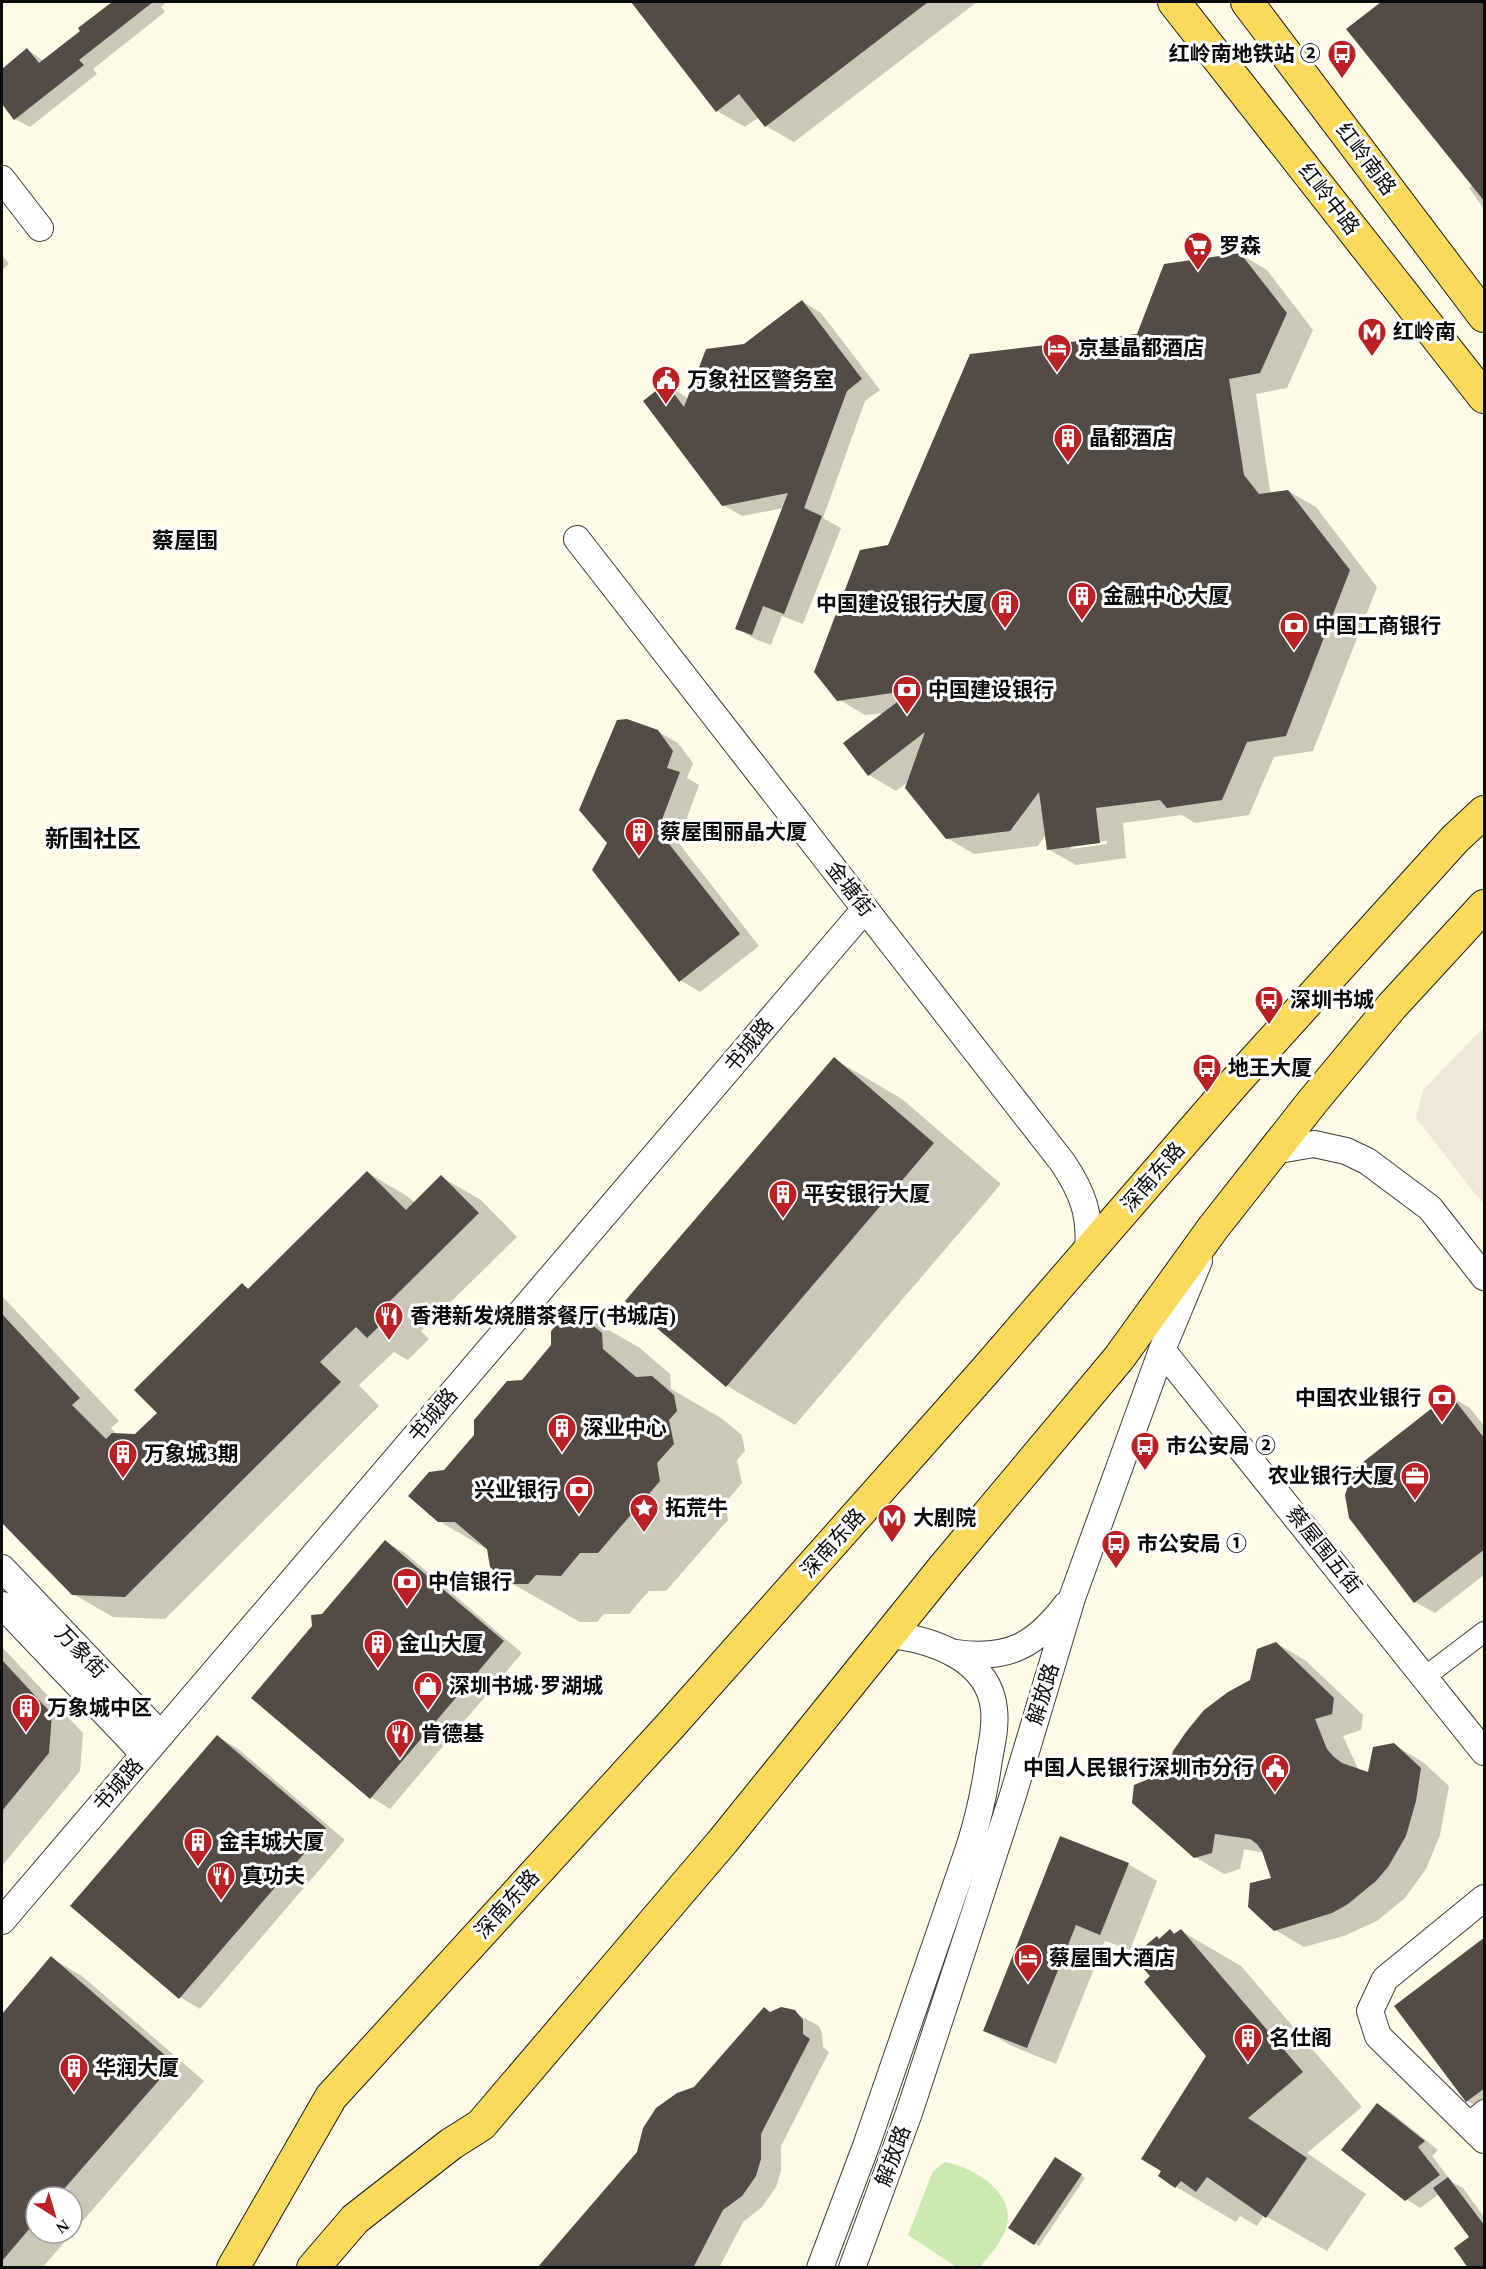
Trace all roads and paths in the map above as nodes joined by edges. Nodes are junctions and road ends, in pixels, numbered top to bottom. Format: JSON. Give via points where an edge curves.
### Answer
{"nodes":[{"id":1,"x":1174,"y":2,"type":"edge"},
{"id":2,"x":1249,"y":3,"type":"edge"},
{"id":3,"x":2,"y":179,"type":"edge"},
{"id":4,"x":40,"y":228,"type":"dead end"},
{"id":5,"x":1485,"y":316,"type":"edge"},
{"id":6,"x":1485,"y":397,"type":"edge"},
{"id":7,"x":577,"y":539,"type":"dead end"},
{"id":8,"x":1485,"y":812,"type":"edge"},
{"id":9,"x":1485,"y":906,"type":"edge"},
{"id":10,"x":865,"y":909,"type":"junction"},
{"id":11,"x":1273,"y":1151,"type":"junction"},
{"id":12,"x":1213,"y":1228,"type":"junction"},
{"id":13,"x":1088,"y":1252,"type":"junction"},
{"id":14,"x":1485,"y":1277,"type":"edge"},
{"id":15,"x":1162,"y":1350,"type":"junction"},
{"id":16,"x":2,"y":1568,"type":"edge"},
{"id":17,"x":1072,"y":1598,"type":"junction"},
{"id":18,"x":2,"y":1605,"type":"edge"},
{"id":19,"x":1485,"y":1632,"type":"edge"},
{"id":20,"x":891,"y":1635,"type":"junction"},
{"id":21,"x":956,"y":1653,"type":"junction"},
{"id":22,"x":1426,"y":1676,"type":"junction"},
{"id":23,"x":161,"y":1735,"type":"junction"},
{"id":24,"x":1485,"y":1752,"type":"edge"},
{"id":25,"x":144,"y":1754,"type":"junction"},
{"id":26,"x":1485,"y":1898,"type":"edge"},
{"id":27,"x":2,"y":1921,"type":"edge"},
{"id":28,"x":1479,"y":2125,"type":"edge"},
{"id":29,"x":233,"y":2268,"type":"edge"},
{"id":30,"x":313,"y":2268,"type":"edge"},
{"id":31,"x":820,"y":2268,"type":"edge"},
{"id":32,"x":852,"y":2268,"type":"edge"}],
"edges":[{"from":1,"to":6,"type":"main road","name":"红岭中路"},
{"from":2,"to":5,"type":"main road","name":"红岭南路"},
{"from":3,"to":4,"type":"street"},
{"from":7,"to":10,"type":"street","name":"金塘街"},
{"from":8,"to":13,"type":"main road","name":"深南东路","via":[[1455,839],[1235,1082]]},
{"from":9,"to":11,"type":"main road","via":[[1392,1006]]},
{"from":10,"to":13,"type":"street","name":"金塘街","via":[[1073,1178],[1088,1214]]},
{"from":10,"to":23,"type":"street","name":"书城路"},
{"from":11,"to":12,"type":"main road"},
{"from":11,"to":14,"type":"street","via":[[1314,1144],[1346,1151],[1380,1169],[1430,1208]]},
{"from":12,"to":15,"type":"street","name":"解放路"},
{"from":12,"to":20,"type":"main road","via":[[1119,1358]]},
{"from":13,"to":29,"type":"main road","name":"深南东路","via":[[678,1717],[331,2097]]},
{"from":15,"to":17,"type":"street","name":"解放路"},
{"from":15,"to":22,"type":"street","name":"蔡屋围五街"},
{"from":16,"to":23,"type":"street","name":"万象街"},
{"from":17,"to":21,"type":"street","via":[[1035,1639],[1016,1650],[978,1656]]},
{"from":17,"to":32,"type":"street","name":"解放路","via":[[976,1909],[909,2113]]},
{"from":18,"to":25,"type":"street","name":"万象街"},
{"from":19,"to":22,"type":"street"},
{"from":20,"to":21,"type":"street","name":"解放路","via":[[912,1637]]},
{"from":20,"to":30,"type":"main road","via":[[723,1841],[481,2125],[355,2219]]},
{"from":21,"to":31,"type":"street","name":"解放路","via":[[981,1676],[994,1708],[981,1811]]},
{"from":22,"to":24,"type":"street","name":"蔡屋围五街"},
{"from":23,"to":25,"type":"street","name":"书城路"},
{"from":25,"to":27,"type":"street","name":"书城路"},
{"from":26,"to":28,"type":"street","via":[[1385,1979],[1370,2011],[1378,2036]]}]}
